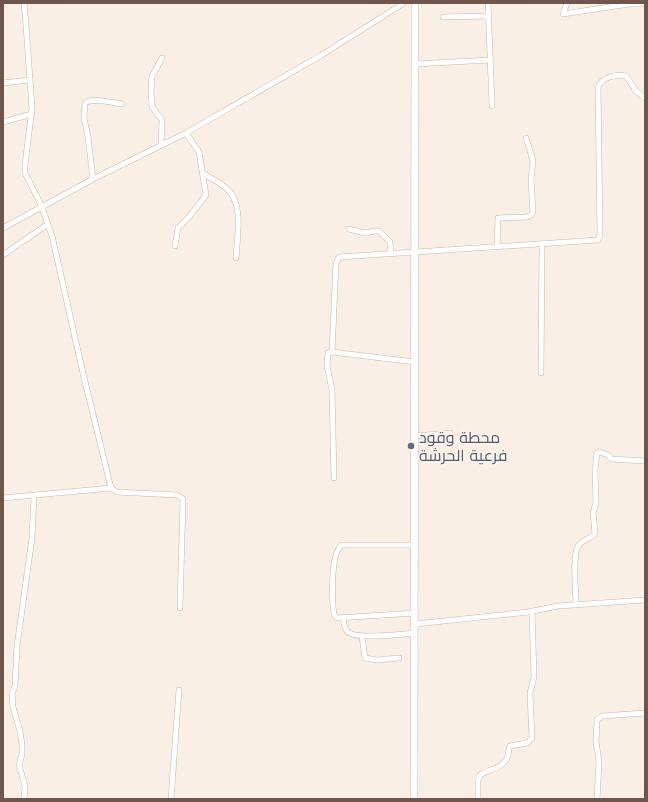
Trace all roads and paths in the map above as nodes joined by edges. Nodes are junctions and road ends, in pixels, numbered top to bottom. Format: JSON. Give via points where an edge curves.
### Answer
{"nodes":[{"id":1,"x":24,"y":3,"type":"edge"},
{"id":2,"x":404,"y":3,"type":"edge"},
{"id":3,"x":415,"y":3,"type":"edge"},
{"id":4,"x":488,"y":3,"type":"edge"},
{"id":5,"x":566,"y":3,"type":"edge"},
{"id":6,"x":645,"y":4,"type":"edge"},
{"id":7,"x":488,"y":16,"type":"junction"},
{"id":8,"x":443,"y":17,"type":"dead end"},
{"id":9,"x":162,"y":58,"type":"dead end"},
{"id":10,"x":490,"y":60,"type":"junction"},
{"id":11,"x":415,"y":64,"type":"junction"},
{"id":12,"x":30,"y":80,"type":"junction"},
{"id":13,"x":3,"y":82,"type":"edge"},
{"id":14,"x":645,"y":98,"type":"edge"},
{"id":15,"x":122,"y":104,"type":"dead end"},
{"id":16,"x":492,"y":106,"type":"dead end"},
{"id":17,"x":32,"y":114,"type":"junction"},
{"id":18,"x":3,"y":122,"type":"edge"},
{"id":19,"x":186,"y":133,"type":"junction"},
{"id":20,"x":526,"y":138,"type":"dead end"},
{"id":21,"x":161,"y":145,"type":"junction"},
{"id":22,"x":203,"y":173,"type":"junction"},
{"id":23,"x":93,"y":179,"type":"junction"},
{"id":24,"x":42,"y":208,"type":"junction"},
{"id":25,"x":48,"y":224,"type":"junction"},
{"id":26,"x":3,"y":228,"type":"edge"},
{"id":27,"x":349,"y":229,"type":"dead end"},
{"id":28,"x":542,"y":244,"type":"junction"},
{"id":29,"x":175,"y":246,"type":"dead end"},
{"id":30,"x":497,"y":247,"type":"junction"},
{"id":31,"x":415,"y":252,"type":"junction"},
{"id":32,"x":391,"y":253,"type":"junction"},
{"id":33,"x":3,"y":255,"type":"edge"},
{"id":34,"x":236,"y":258,"type":"dead end"},
{"id":35,"x":332,"y":352,"type":"junction"},
{"id":36,"x":416,"y":362,"type":"junction"},
{"id":37,"x":541,"y":373,"type":"dead end"},
{"id":38,"x":450,"y":433,"type":"dead end"},
{"id":39,"x":415,"y":436,"type":"junction"},
{"id":40,"x":645,"y":461,"type":"edge"},
{"id":41,"x":334,"y":478,"type":"dead end"},
{"id":42,"x":112,"y":488,"type":"junction"},
{"id":43,"x":34,"y":496,"type":"junction"},
{"id":44,"x":3,"y":498,"type":"edge"},
{"id":45,"x":414,"y":545,"type":"junction"},
{"id":46,"x":645,"y":600,"type":"edge"},
{"id":47,"x":576,"y":605,"type":"junction"},
{"id":48,"x":180,"y":608,"type":"dead end"},
{"id":49,"x":532,"y":611,"type":"junction"},
{"id":50,"x":415,"y":612,"type":"junction"},
{"id":51,"x":343,"y":618,"type":"junction"},
{"id":52,"x":415,"y":624,"type":"junction"},
{"id":53,"x":415,"y":634,"type":"junction"},
{"id":54,"x":362,"y":636,"type":"junction"},
{"id":55,"x":399,"y":658,"type":"dead end"},
{"id":56,"x":179,"y":690,"type":"dead end"},
{"id":57,"x":645,"y":713,"type":"edge"},
{"id":58,"x":24,"y":799,"type":"edge"},
{"id":59,"x":171,"y":799,"type":"edge"},
{"id":60,"x":414,"y":799,"type":"edge"},
{"id":61,"x":478,"y":799,"type":"edge"},
{"id":62,"x":598,"y":799,"type":"edge"}],
"edges":[{"from":1,"to":12,"type":"street"},
{"from":2,"to":19,"type":"street","via":[[320,56]]},
{"from":3,"to":11,"type":"street"},
{"from":4,"to":7,"type":"street"},
{"from":5,"to":6,"type":"street","via":[[563,14]]},
{"from":7,"to":8,"type":"street"},
{"from":7,"to":10,"type":"street"},
{"from":9,"to":21,"type":"street","via":[[152,76],[151,91],[152,107],[162,120]]},
{"from":10,"to":11,"type":"street"},
{"from":10,"to":16,"type":"street"},
{"from":11,"to":31,"type":"street"},
{"from":12,"to":13,"type":"street"},
{"from":12,"to":17,"type":"street"},
{"from":14,"to":28,"type":"street","via":[[636,91],[626,76],[612,76],[599,85],[599,238]]},
{"from":15,"to":23,"type":"street","via":[[95,100],[85,103],[84,118]]},
{"from":17,"to":18,"type":"street"},
{"from":17,"to":24,"type":"street","via":[[25,173]]},
{"from":19,"to":21,"type":"street"},
{"from":19,"to":22,"type":"street","via":[[199,152]]},
{"from":20,"to":30,"type":"street","via":[[533,160],[533,212],[527,217],[498,218]]},
{"from":21,"to":23,"type":"street"},
{"from":22,"to":29,"type":"street","via":[[205,196],[178,228]]},
{"from":22,"to":34,"type":"street","via":[[228,189],[236,201]]},
{"from":23,"to":24,"type":"street"},
{"from":24,"to":25,"type":"street"},
{"from":24,"to":26,"type":"street"},
{"from":25,"to":33,"type":"street"},
{"from":25,"to":42,"type":"street"},
{"from":27,"to":32,"type":"street","via":[[365,234],[378,231],[389,241]]},
{"from":28,"to":30,"type":"street"},
{"from":28,"to":37,"type":"street"},
{"from":30,"to":31,"type":"street"},
{"from":31,"to":32,"type":"street"},
{"from":31,"to":36,"type":"street"},
{"from":32,"to":35,"type":"street","via":[[341,256],[337,260]]},
{"from":35,"to":36,"type":"street"},
{"from":35,"to":41,"type":"street","via":[[327,354],[327,362],[332,390]]},
{"from":36,"to":39,"type":"street"},
{"from":38,"to":39,"type":"street"},
{"from":39,"to":45,"type":"street"},
{"from":40,"to":47,"type":"street","via":[[611,459],[606,454],[598,453],[595,470],[595,533],[581,542],[576,550]]},
{"from":42,"to":43,"type":"street"},
{"from":42,"to":48,"type":"street","via":[[117,492],[177,495],[184,499]]},
{"from":43,"to":44,"type":"street"},
{"from":43,"to":58,"type":"street","via":[[32,538],[12,694],[22,745],[19,765],[25,786]]},
{"from":45,"to":50,"type":"street"},
{"from":45,"to":51,"type":"street","via":[[345,544],[338,548],[333,573],[333,607],[334,616]]},
{"from":46,"to":47,"type":"street"},
{"from":47,"to":49,"type":"street"},
{"from":49,"to":52,"type":"street"},
{"from":49,"to":61,"type":"street","via":[[532,738],[527,743],[510,746],[503,764],[480,775]]},
{"from":50,"to":51,"type":"street"},
{"from":50,"to":52,"type":"street"},
{"from":51,"to":54,"type":"street","via":[[347,632]]},
{"from":52,"to":53,"type":"street"},
{"from":53,"to":54,"type":"street"},
{"from":53,"to":60,"type":"street"},
{"from":54,"to":55,"type":"street","via":[[365,658]]},
{"from":56,"to":59,"type":"street"},
{"from":57,"to":62,"type":"street","via":[[602,716],[597,720]]}]}
